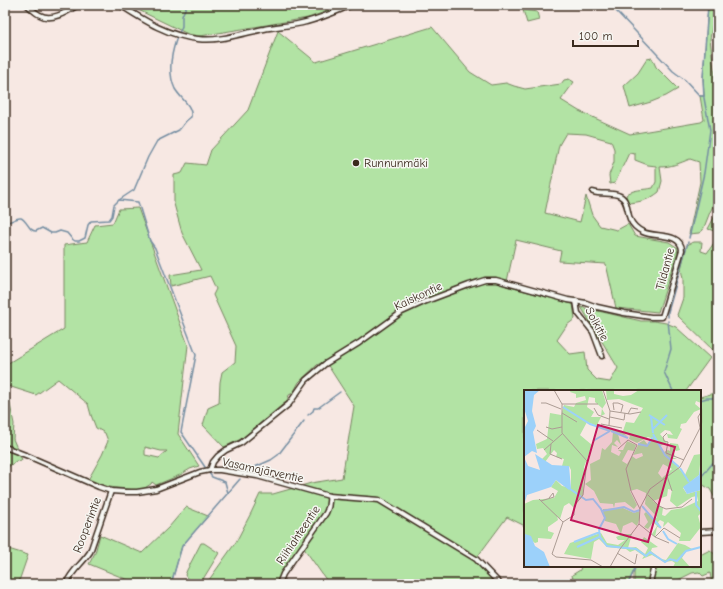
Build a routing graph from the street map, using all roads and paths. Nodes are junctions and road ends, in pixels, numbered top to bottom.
1 (27, 5) edge
2 (78, 5) edge
3 (120, 5) edge
4 (352, 5) edge
5 (593, 192) dead end
6 (576, 301) junction
7 (662, 317) joint
8 (602, 356) dead end
9 (5, 447) edge
10 (210, 470) junction
11 (111, 491) junction
12 (329, 496) junction
13 (701, 532) edge
14 (718, 532) edge
15 (654, 567) edge
16 (66, 584) edge
17 (279, 584) edge
18 (500, 584) edge
19 (651, 584) edge

1 - 2 street
3 - 4 street
5 - 7 street, Tildantie
6 - 7 street, Kaiskontie
6 - 8 street, Solkitie
6 - 10 street, Kaiskontie
9 - 11 street, Vasamajärventie
10 - 11 street, Vasamajärventie
10 - 12 street, Vasamajärventie
11 - 16 street, Rooperintie
12 - 17 street, Riihiahteentie
12 - 18 street, Vasamajärventie
13 - 14 street
15 - 19 street

